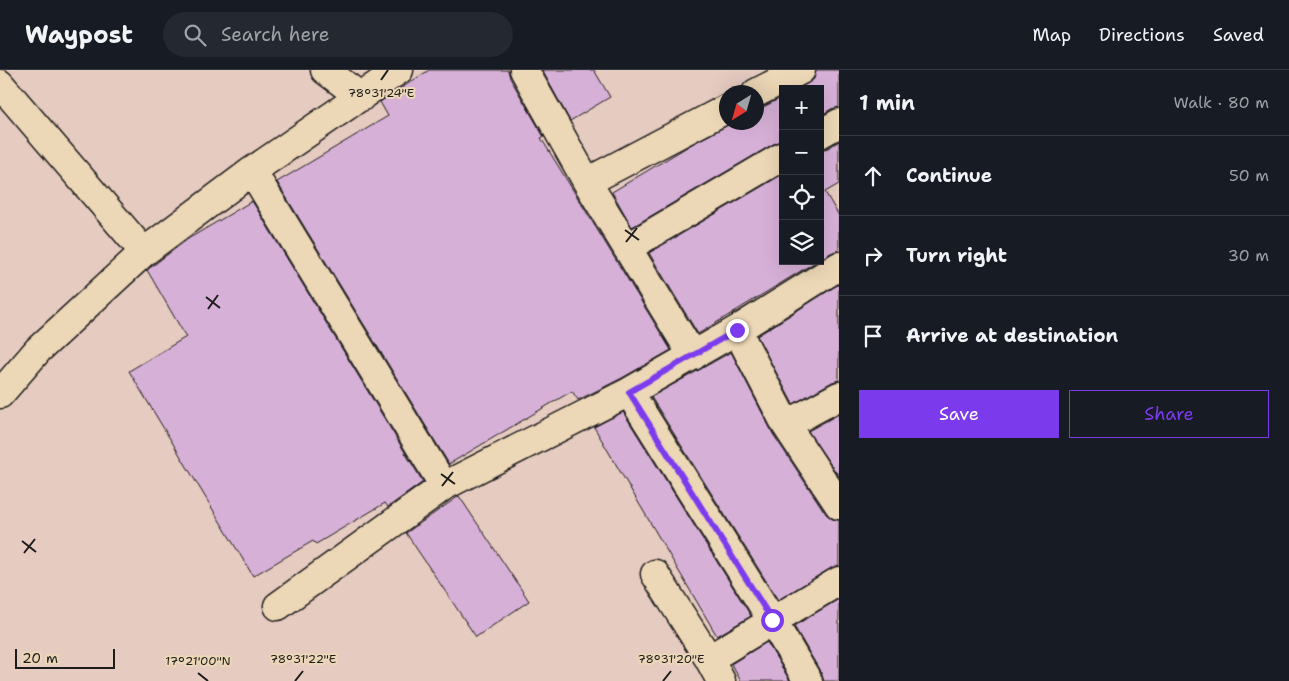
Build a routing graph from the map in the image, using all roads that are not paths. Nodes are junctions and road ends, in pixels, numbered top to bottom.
1 (325, 70) edge
2 (399, 70) edge
3 (524, 70) edge
4 (801, 70) edge
5 (0, 84) edge
6 (764, 89) edge
7 (361, 97) junction
8 (719, 113) edge
9 (839, 123) edge
10 (824, 132) edge
11 (779, 158) edge
12 (252, 171) junction
13 (587, 182) junction
14 (627, 248) junction
15 (144, 252) junction
16 (839, 266) edge
17 (737, 330) junction
18 (692, 356) junction
19 (629, 392) junction
20 (0, 394) edge
21 (839, 396) edge
22 (786, 425) junction
23 (444, 486) junction
24 (839, 505) edge
25 (655, 574) dead end
26 (839, 581) edge
27 (278, 606) dead end
28 (772, 620) junction
29 (715, 670) edge
30 (808, 681) edge

1 - 7 street
2 - 7 street
3 - 13 street
4 - 6 street
5 - 15 street
7 - 12 street
8 - 13 street
9 - 10 street
11 - 14 street
12 - 15 street
12 - 23 street
13 - 14 street
14 - 18 street
15 - 20 street
16 - 17 street
17 - 18 street
17 - 22 street
18 - 19 street
19 - 23 street
19 - 28 street
21 - 22 street
22 - 24 street
23 - 27 street
25 - 29 street
26 - 28 street
28 - 29 street
28 - 30 street

